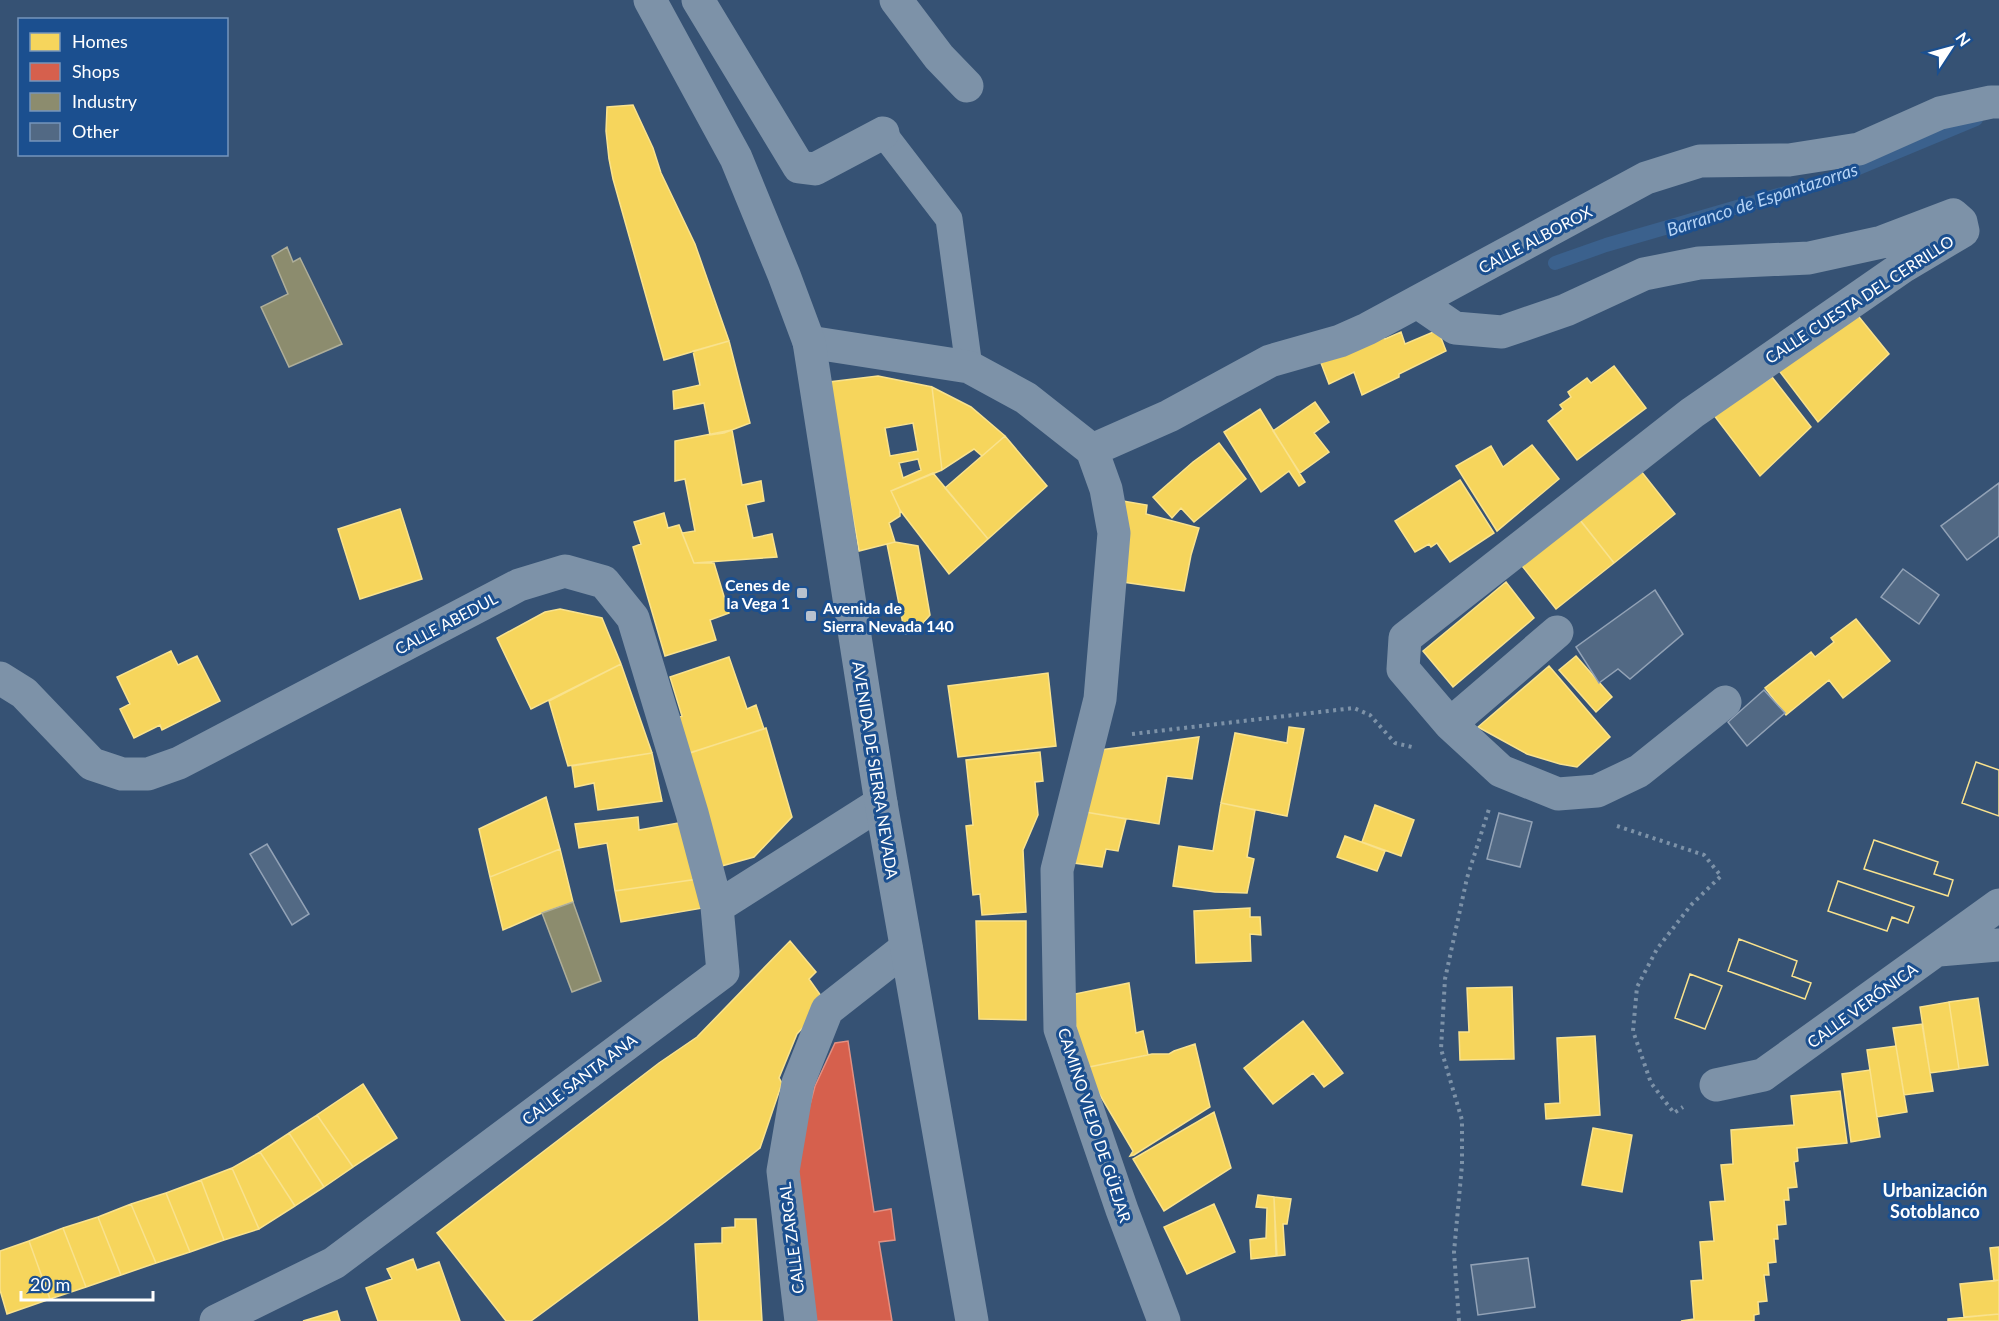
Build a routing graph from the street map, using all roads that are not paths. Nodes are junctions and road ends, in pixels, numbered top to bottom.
1 (650, 0) edge
2 (698, 0) edge
3 (896, 0) edge
4 (967, 86) dead end
5 (1999, 102) edge
6 (883, 133) joint
7 (1417, 302) junction
8 (809, 342) junction
9 (969, 367) junction
10 (1092, 450) junction
11 (1557, 632) dead end
12 (0, 678) edge
13 (1725, 702) dead end
14 (1450, 724) junction
15 (881, 803) junction
16 (1999, 905) edge
17 (717, 907) junction
18 (1999, 945) edge
19 (906, 948) junction
20 (1939, 950) junction
21 (1716, 1085) road end
22 (216, 1321) edge
23 (801, 1321) edge
24 (972, 1321) edge
25 (1164, 1321) edge

1 - 8 street, AVENIDA DE SIERRA NEVADA
2 - 6 street
3 - 4 street
5 - 7 street, CALLE ALBOROX
6 - 9 street
7 - 10 street, CALLE ALBOROX
7 - 14 street, CALLE CUESTA DEL CERRILLO
8 - 9 street
8 - 15 street, AVENIDA DE SIERRA NEVADA
9 - 10 street
10 - 25 street, CAMINO VIEJO DE GÜEJAR
11 - 14 street
12 - 17 street, CALLE ABEDUL
13 - 14 street, CALLE CUESTA DEL CERRILLO
15 - 17 street
15 - 19 street, AVENIDA DE SIERRA NEVADA
16 - 20 street, CALLE VERÓNICA
17 - 22 street, CALLE SANTA ANA
18 - 20 street
19 - 23 street, CALLE ZARGAL
19 - 24 street, AVENIDA DE SIERRA NEVADA
20 - 21 street, CALLE VERÓNICA

